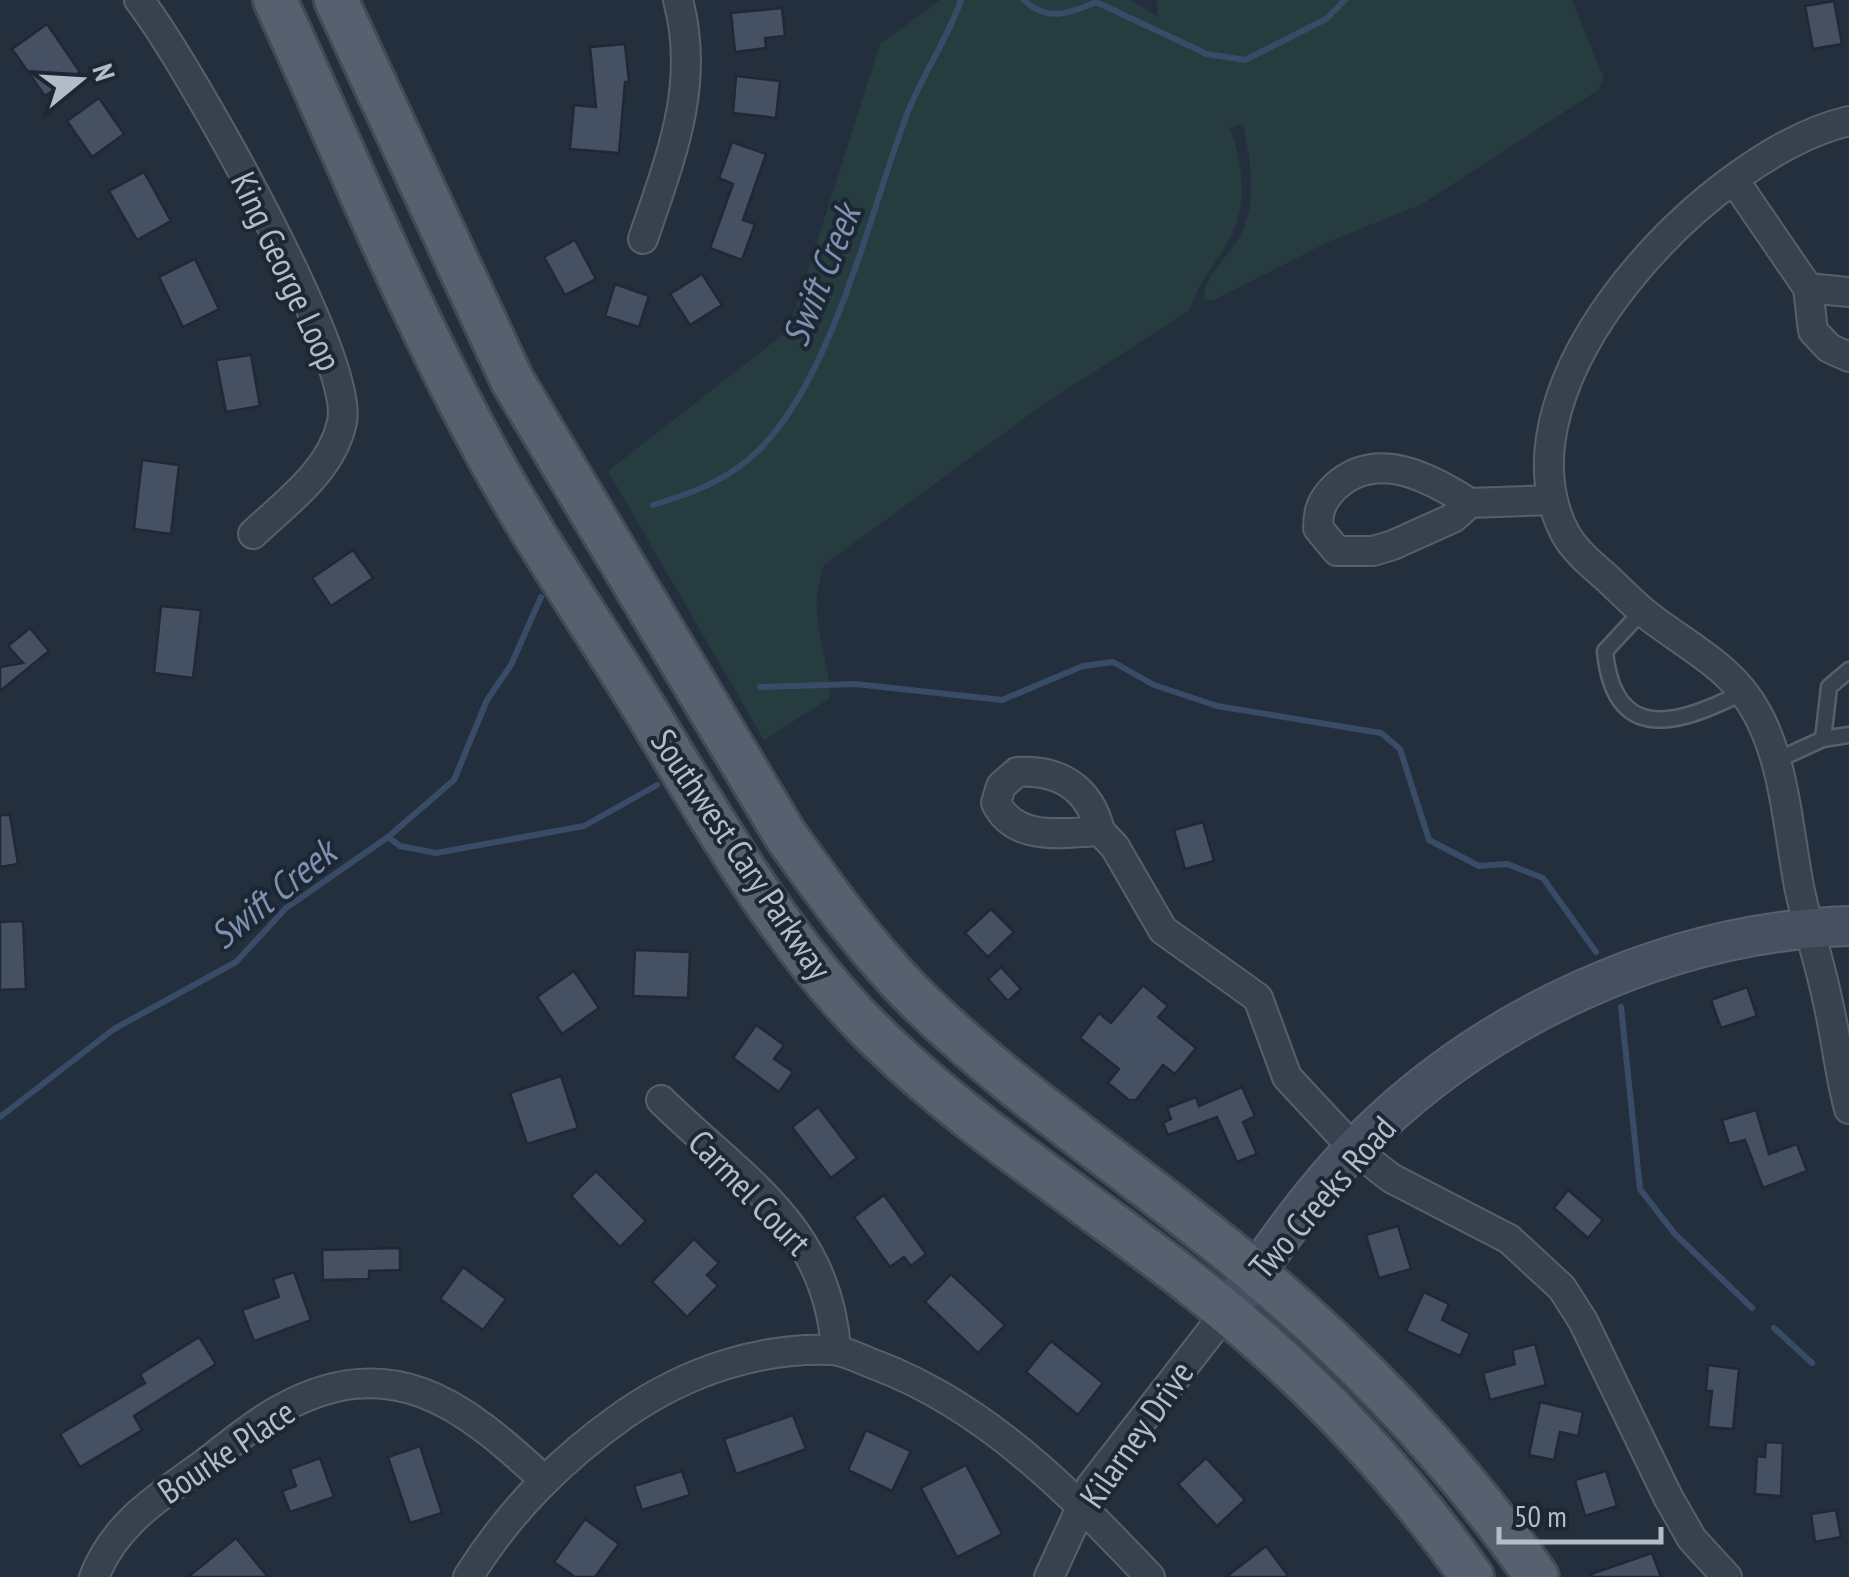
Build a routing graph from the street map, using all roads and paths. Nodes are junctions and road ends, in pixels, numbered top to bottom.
1 (139, 0) edge
2 (275, 0) edge
3 (336, 0) edge
4 (678, 0) edge
5 (1849, 122) edge
6 (1734, 180) junction
7 (643, 239) dead end
8 (1808, 288) junction
9 (1849, 292) edge
10 (1849, 357) edge
11 (1552, 500) junction
12 (1470, 503) junction
13 (253, 534) dead end
14 (1643, 610) junction
15 (1849, 670) edge
16 (1741, 692) junction
17 (1849, 735) edge
18 (1823, 739) junction
19 (1776, 761) junction
20 (1100, 831) dead end
21 (1849, 926) edge
22 (1811, 928) junction
23 (661, 1100) dead end
24 (1849, 1109) edge
25 (1354, 1149) junction
26 (1239, 1295) junction
27 (836, 1350) junction
28 (543, 1480) junction
29 (1082, 1506) junction
30 (94, 1577) edge
31 (468, 1577) edge
32 (1050, 1577) edge
33 (1150, 1577) edge
34 (1472, 1577) edge
35 (1537, 1577) edge
36 (1727, 1577) edge

1 - 13 street, King George Loop
2 - 26 main road, Southwest Cary Parkway
3 - 26 main road, Southwest Cary Parkway
4 - 7 street
5 - 6 street
6 - 8 street
6 - 11 street
8 - 9 street
8 - 10 street
11 - 12 street
11 - 14 street
12 - 12 street
14 - 16 street
14 - 16 lane
15 - 18 lane
16 - 19 street
17 - 18 lane
18 - 19 lane
19 - 22 street
20 - 25 street
21 - 22 street, Two Creeks Road
22 - 24 street
22 - 25 street, Two Creeks Road
23 - 27 street, Carmel Court
25 - 26 street, Two Creeks Road
25 - 36 street
26 - 29 street, Kilarney Drive
26 - 34 main road, Southwest Cary Parkway
26 - 35 main road, Southwest Cary Parkway
27 - 28 street
27 - 29 street
28 - 30 street, Bourke Place
28 - 31 street
29 - 32 street, Kilarney Drive
29 - 33 street

